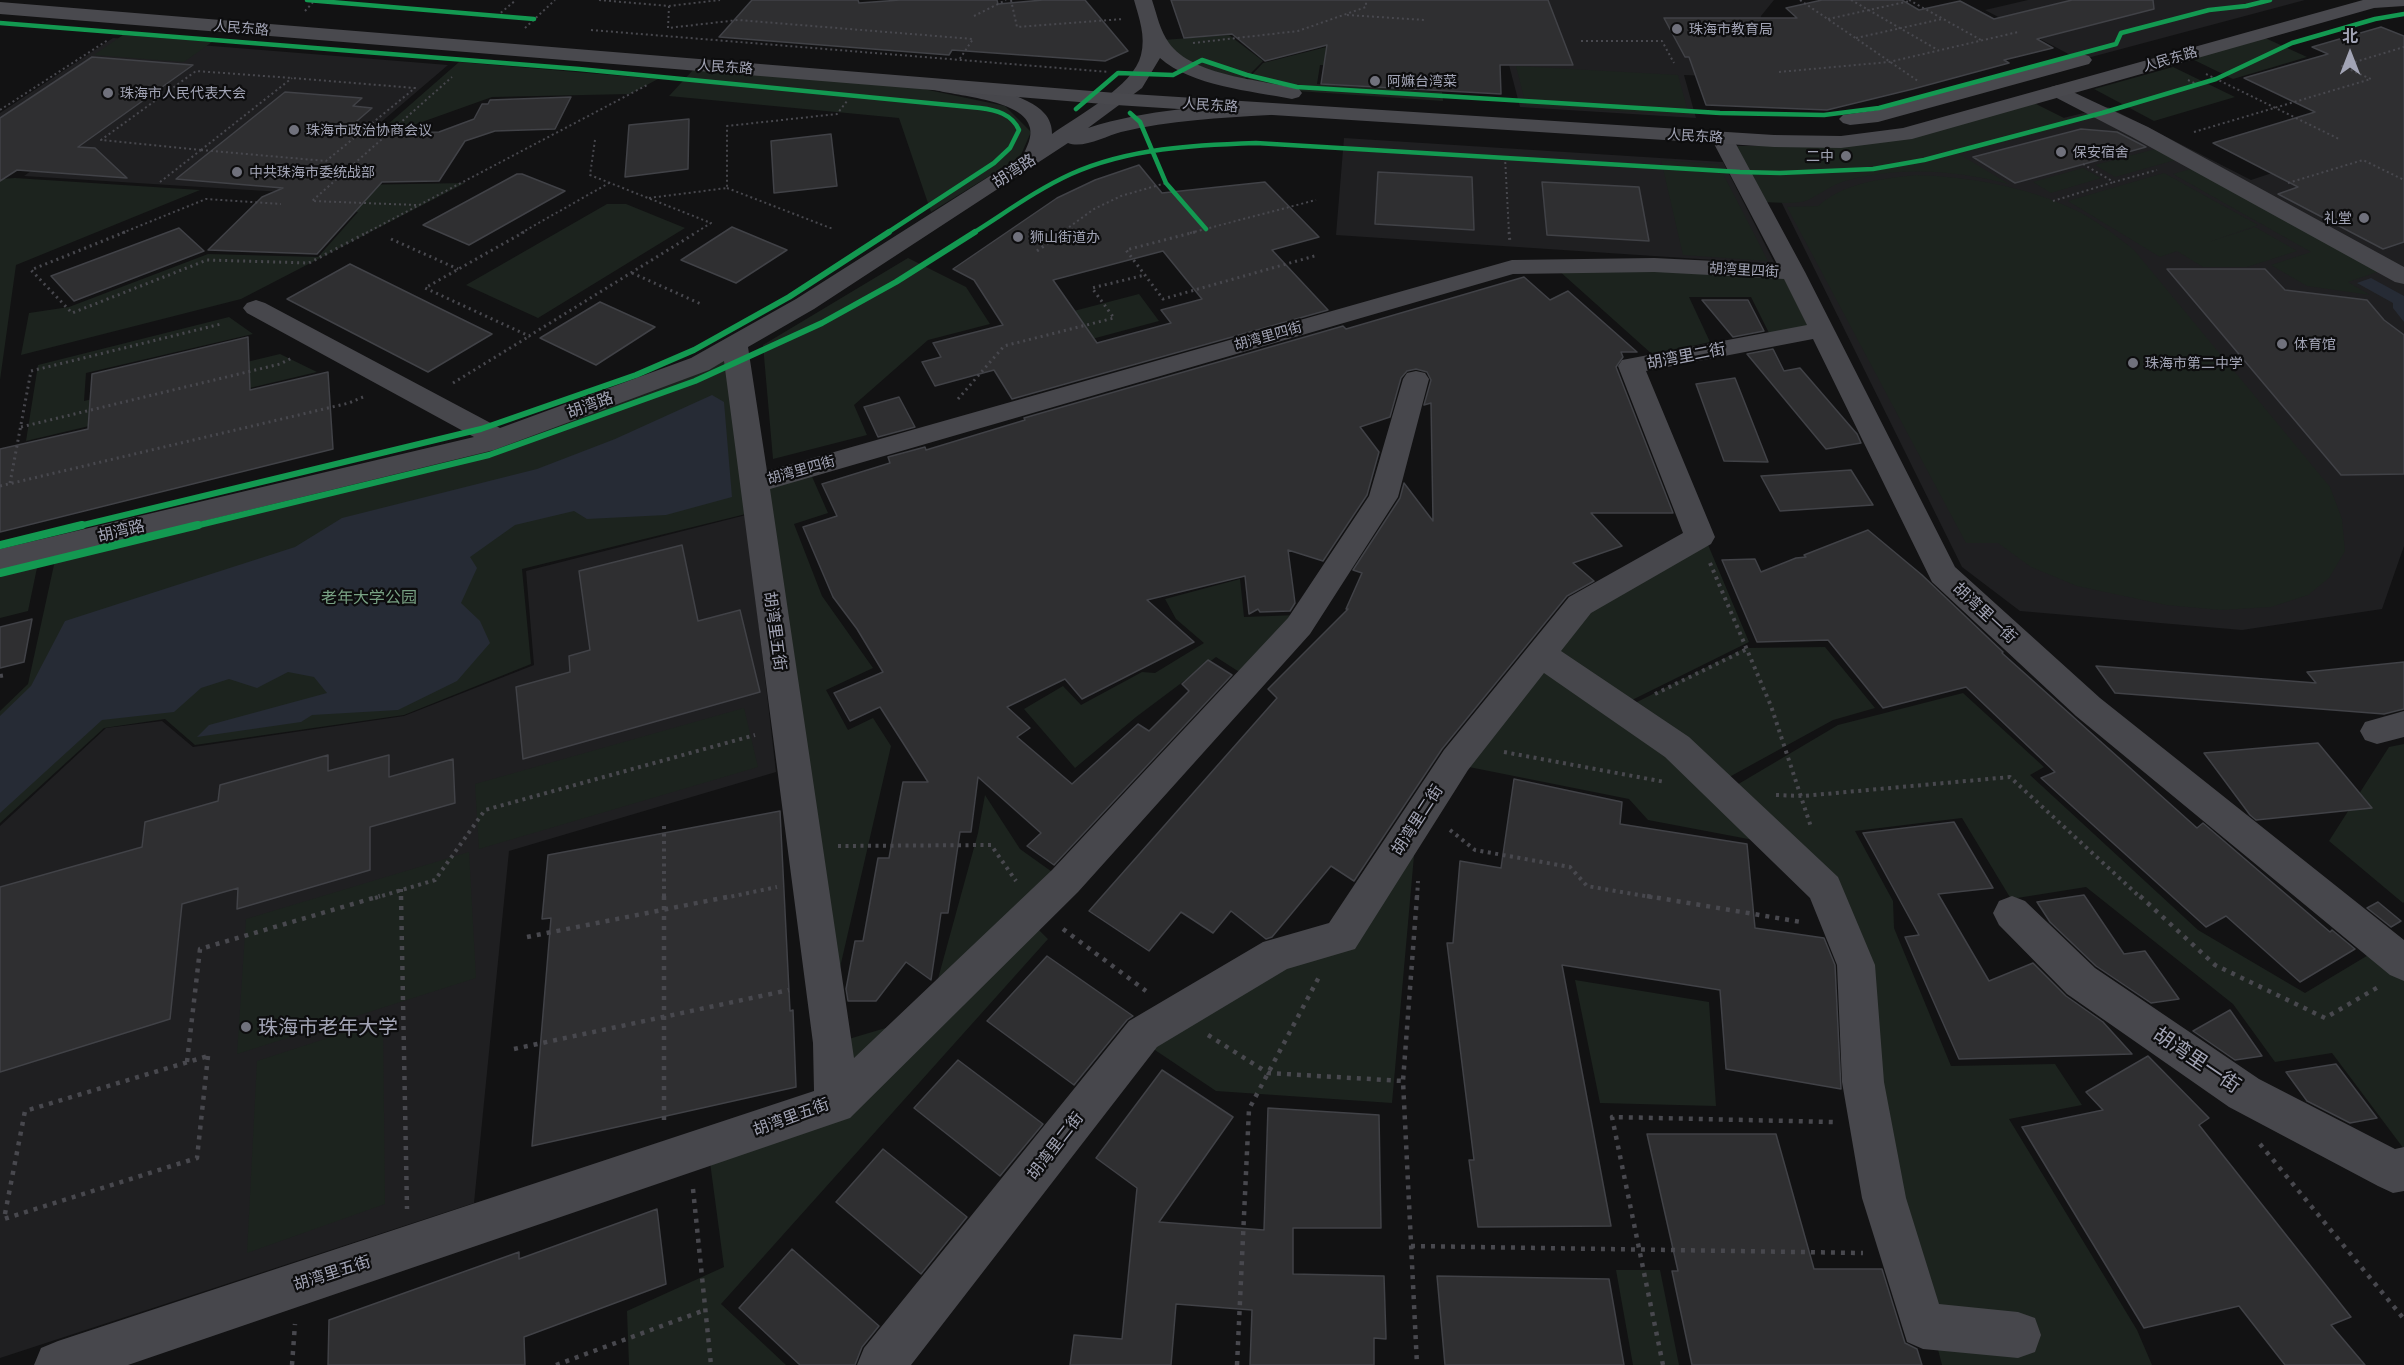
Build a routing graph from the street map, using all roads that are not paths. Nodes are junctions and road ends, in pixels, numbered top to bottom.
1 (102, 0) edge
2 (2402, 0) edge
3 (2280, 2) edge
4 (0, 8) edge
5 (1148, 16) edge
6 (920, 82) junction
7 (1135, 84) junction
8 (2058, 91) junction
9 (1292, 93) junction
10 (1116, 99) junction
11 (1271, 109) junction
12 (1722, 138) junction
13 (1034, 158) junction
14 (1793, 272) junction
15 (2404, 277) edge
16 (256, 308) dead end
17 (1820, 330) junction
18 (735, 344) junction
19 (1416, 379) dead end
20 (498, 439) junction
21 (754, 484) junction
22 (0, 561) edge
23 (1540, 654) junction
24 (2012, 913) dead end
25 (2394, 973) edge
26 (835, 1104) junction
27 (2404, 1169) edge
28 (2018, 1335) dead end
29 (58, 1365) edge
30 (881, 1365) edge

1 - 7 main road, 人民东路
2 - 8 main road, 人民东路
3 - 9 main road, 人民东路
4 - 6 main road, 人民东路
5 - 7 street
5 - 9 street
6 - 10 main road, 人民东路
6 - 13 street
7 - 9 main road, 人民东路
7 - 10 street, 胡湾路
8 - 12 main road, 人民东路
8 - 15 street
10 - 11 main road, 人民东路
10 - 13 street, 胡湾路
11 - 12 main road, 人民东路
11 - 13 street
12 - 14 street, 胡湾里一街
13 - 18 street, 胡湾路
14 - 17 street, 胡湾里一街
14 - 21 street, 胡湾里四街
16 - 20 street
17 - 23 street, 胡湾里二街
17 - 25 street, 胡湾里一街
18 - 20 street, 胡湾路
18 - 21 street, 胡湾里五街
19 - 26 street
20 - 22 street, 胡湾路
21 - 26 street, 胡湾里五街
23 - 28 street
23 - 30 street, 胡湾里二街
24 - 27 street, 胡湾里一街
26 - 29 street, 胡湾里五街

